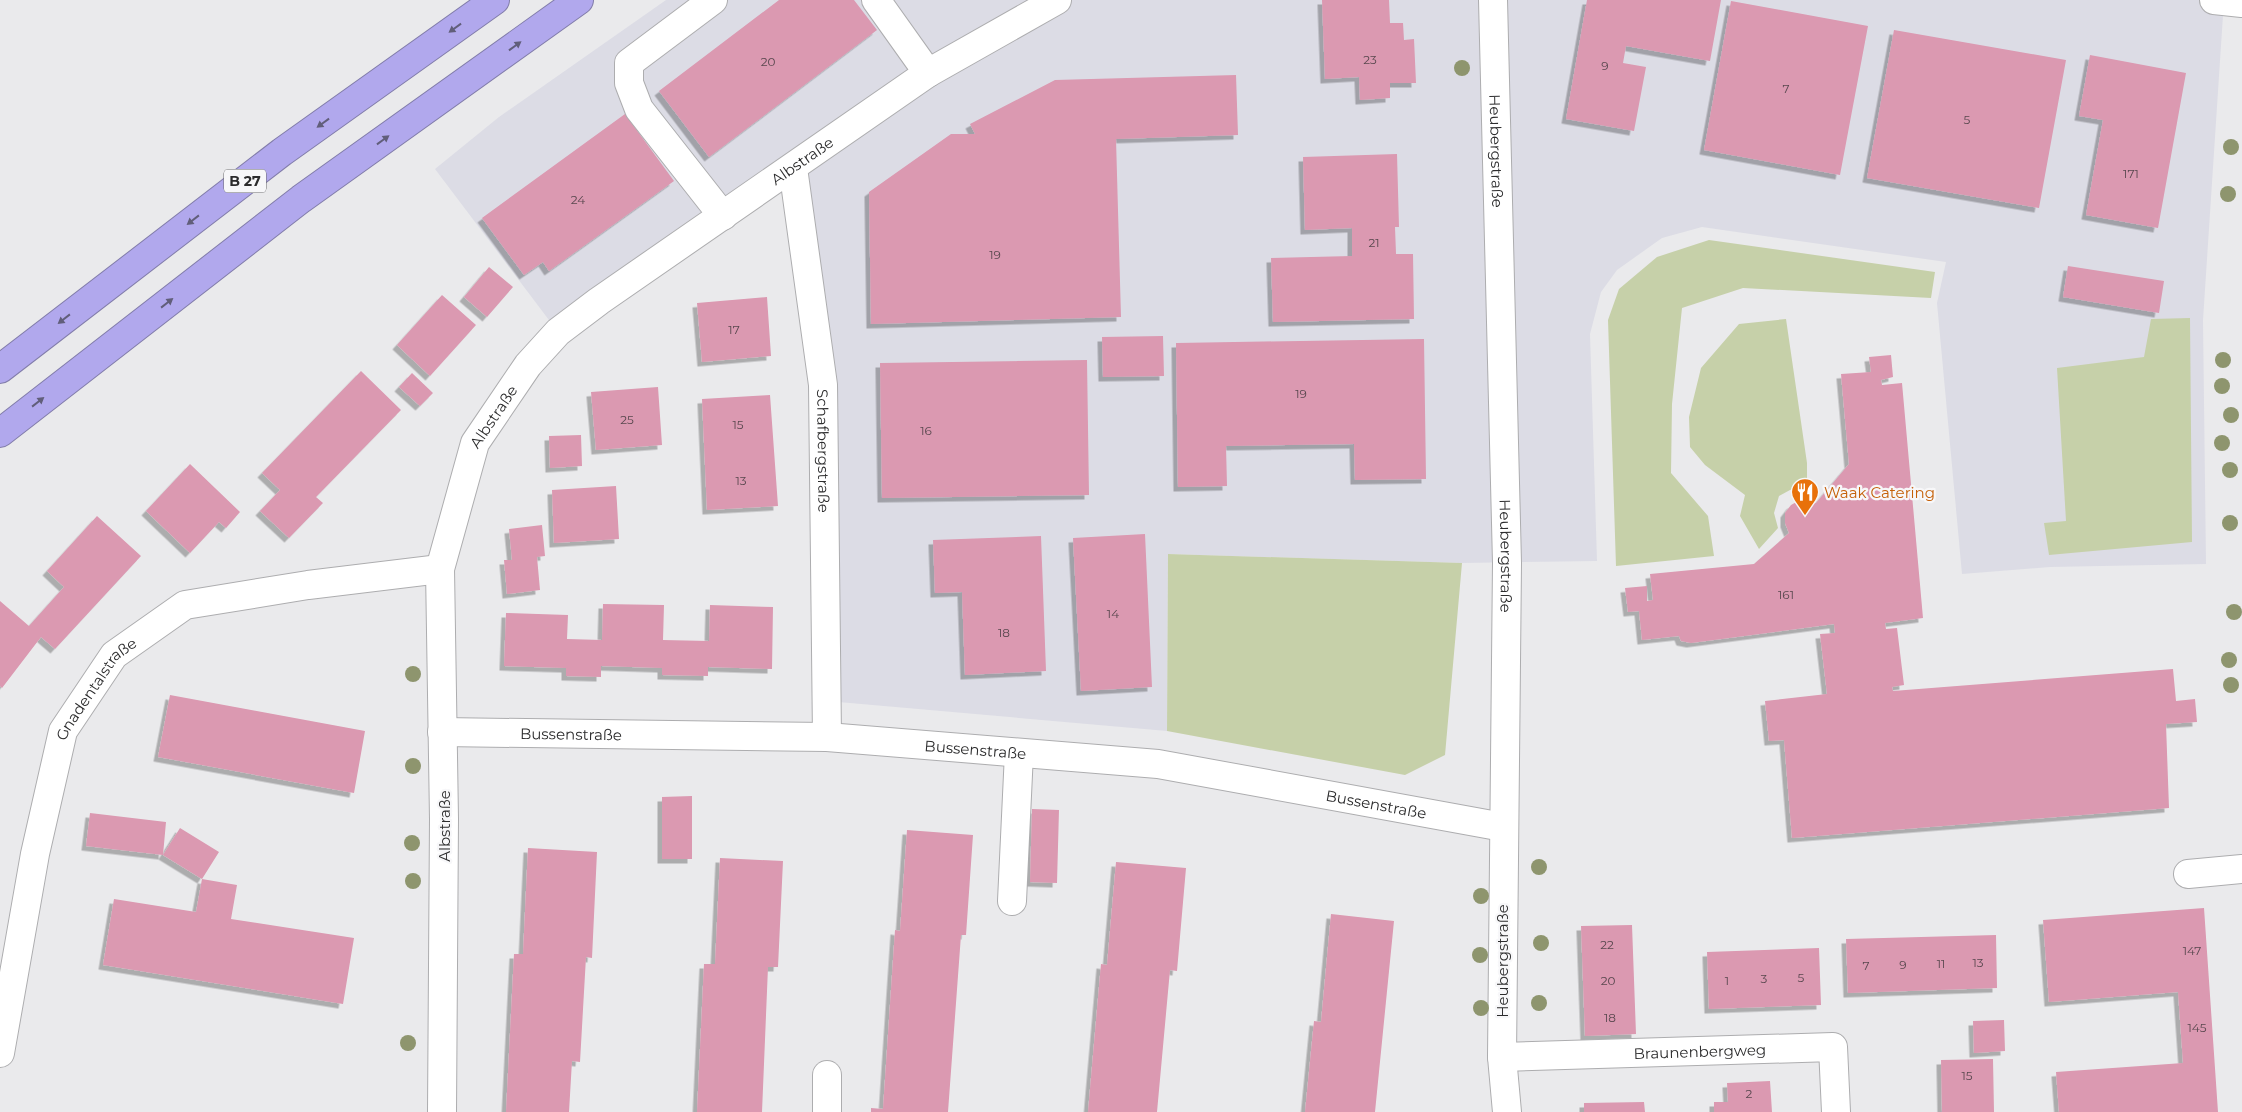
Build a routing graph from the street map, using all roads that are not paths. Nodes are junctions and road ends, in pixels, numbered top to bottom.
1 (495, 0) edge
2 (579, 0) edge
3 (713, 0) edge
4 (876, 0) edge
5 (1057, 0) edge
6 (1493, 0) edge
7 (2214, 0) edge
8 (2242, 3) edge
9 (928, 73) junction
10 (793, 168) junction
11 (723, 216) junction
12 (0, 369) edge
13 (0, 433) edge
14 (440, 569) junction
15 (442, 732) junction
16 (827, 737) junction
17 (1019, 753) junction
18 (1503, 827) junction
19 (2242, 868) edge
20 (2188, 874) dead end
21 (1012, 902) dead end
22 (1, 1038) edge
23 (1502, 1057) junction
24 (827, 1074) dead end
25 (442, 1112) edge
26 (827, 1112) edge
27 (1507, 1112) edge
28 (1836, 1112) edge

1 -> 12 highway, B 27
13 -> 2 highway
3 - 11 street
4 - 9 street
5 - 9 street, Albstraße
6 - 18 street, Heubergstraße
7 - 8 street
9 - 10 street, Albstraße
10 - 11 street, Albstraße
10 - 16 street, Schafbergstraße
11 - 14 street, Albstraße
14 - 15 street, Albstraße
14 - 22 street, Gnadentalstraße
15 - 16 street, Bussenstraße
15 - 25 street, Albstraße
16 - 17 street, Bussenstraße
17 - 18 street, Bussenstraße
17 - 21 street
18 - 23 street, Heubergstraße
19 - 20 street
23 - 27 street, Heubergstraße
23 - 28 street, Braunenbergweg
24 - 26 street

